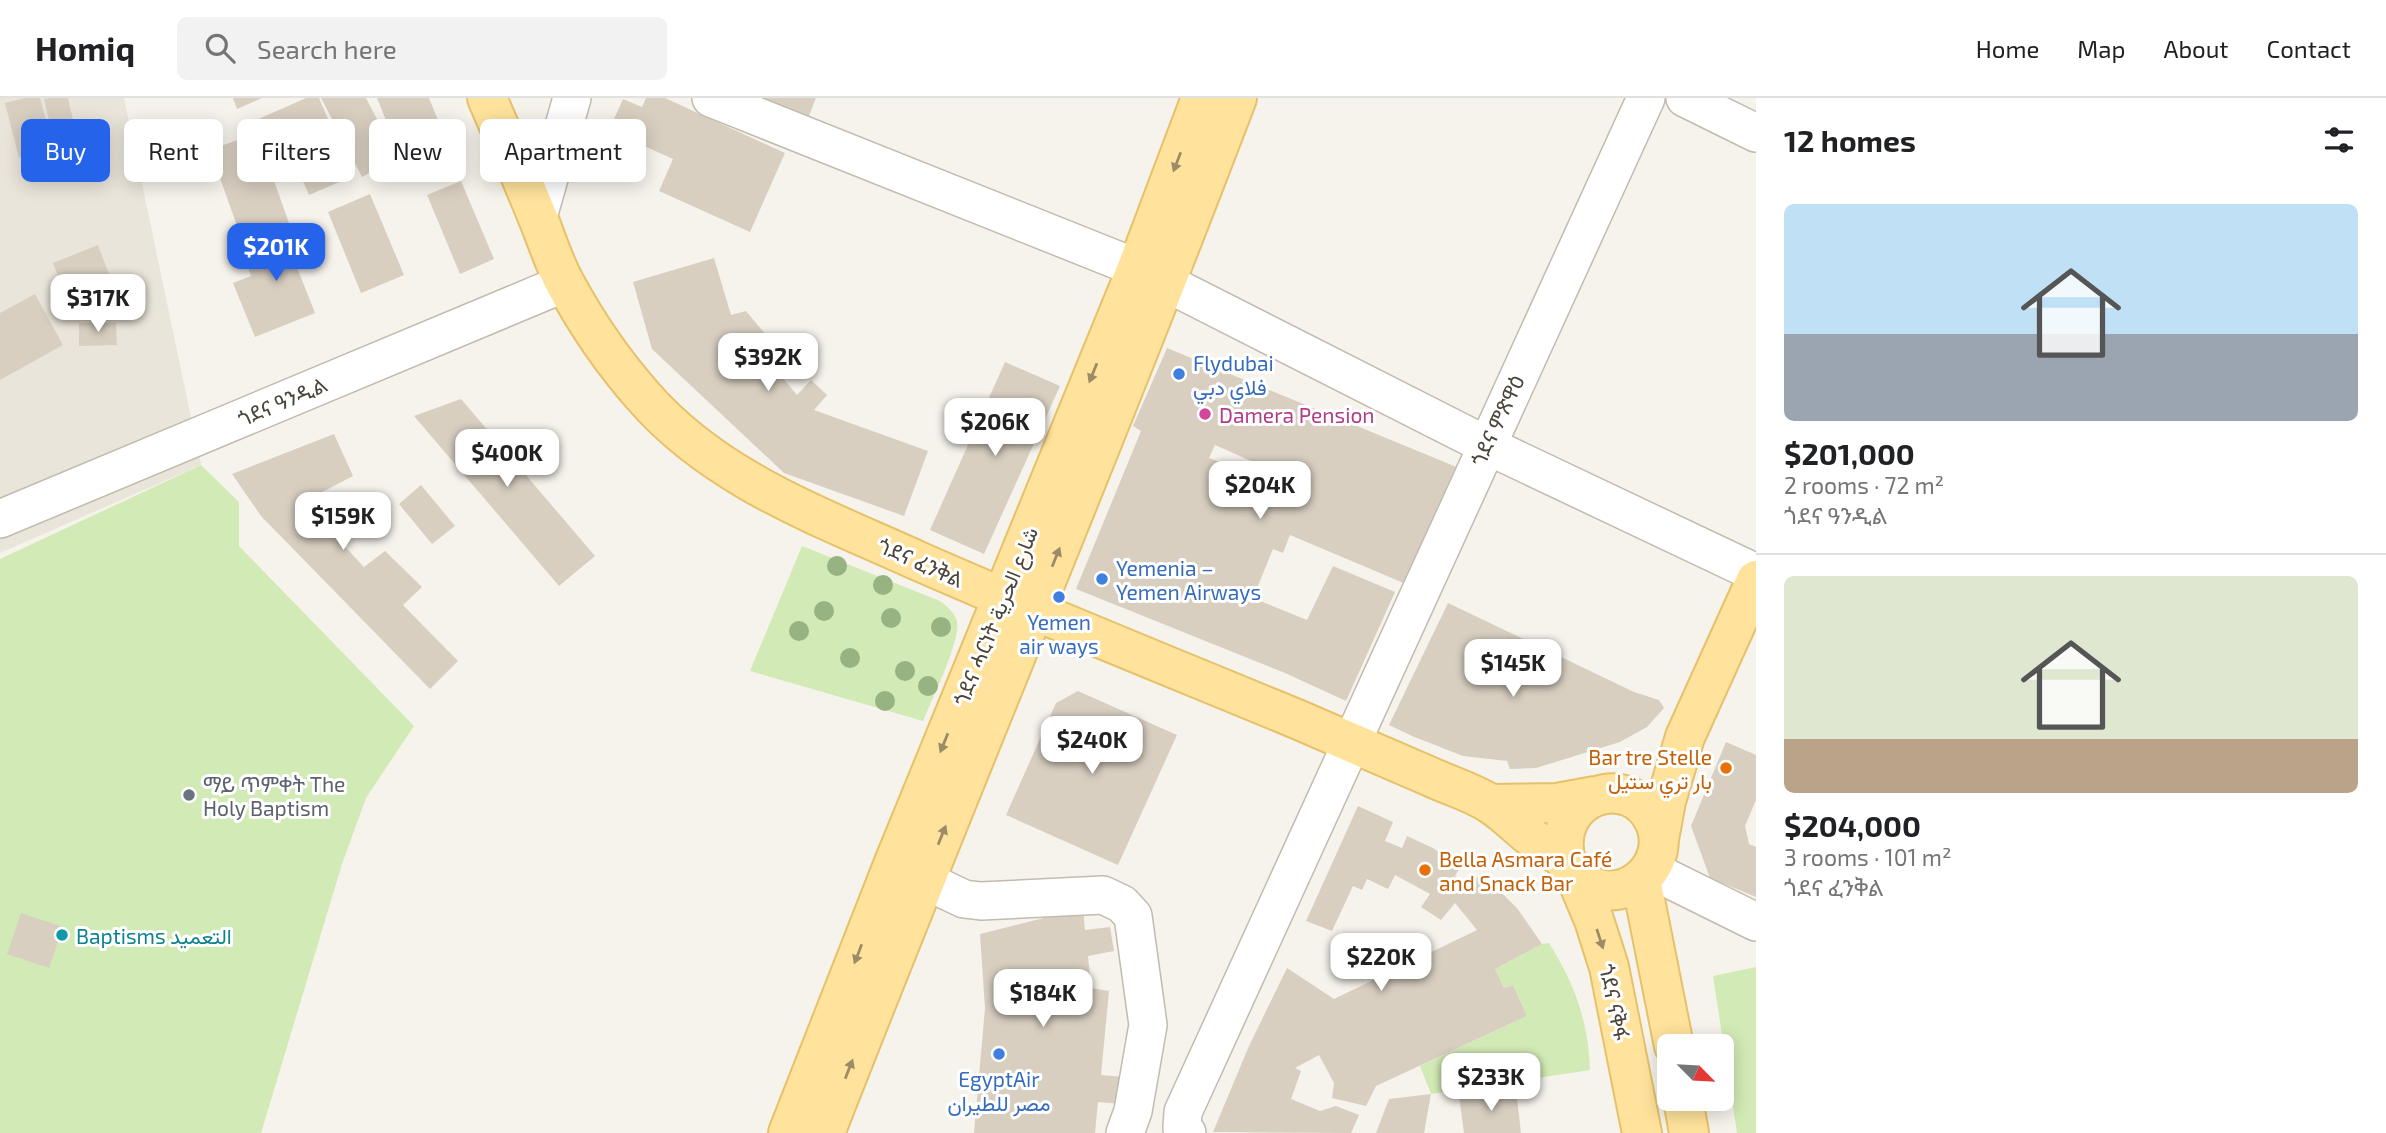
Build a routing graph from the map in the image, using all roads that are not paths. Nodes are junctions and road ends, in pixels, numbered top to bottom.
1 (487, 98) edge
2 (572, 98) edge
3 (711, 98) edge
4 (1201, 98) edge
5 (1237, 98) edge
6 (1646, 98) edge
7 (1685, 98) edge
8 (1756, 133) edge
9 (538, 217) junction
10 (1152, 276) junction
11 (565, 283) junction
12 (1486, 445) junction
13 (0, 519) edge
14 (1756, 573) edge
15 (1756, 580) edge
16 (1018, 604) junction
17 (1685, 737) junction
18 (1353, 743) junction
19 (1603, 795) junction
20 (1491, 804) junction
21 (1650, 863) junction
22 (1571, 868) junction
23 (908, 872) junction
24 (1756, 922) edge
25 (1672, 1034) edge
26 (1685, 1111) edge
27 (788, 1133) edge
28 (825, 1133) edge
29 (1125, 1133) edge
30 (1186, 1133) edge
31 (1642, 1133) edge
32 (1689, 1133) edge

1 - 9 main road, ጎደና ፈንቅል
2 - 9 street
3 - 10 street
4 -> 10 main road, ጎደና ሓርነት شارع الحرية
5 - 10 main road, ጎደና ሓርነት شارع الحرية
6 - 12 street, ጎደና ምጽዋዕ
7 - 8 street
9 - 11 main road, ጎደና ፈንቅል
10 - 12 street
10 - 16 main road, ጎደና ሓርነት شارع الحرية
11 - 13 street, ጎደና ዓንዲል
11 - 16 main road, ጎደና ፈንቅል
12 - 14 street
12 - 18 street, ጎደና ምጽዋዕ
15 - 17 main road
16 - 18 main road, ጎደና ፈንቅል
16 - 23 main road, ጎደና ሓርነት شارع الحرية
17 - 19 main road
17 - 21 main road
18 - 20 main road, ጎደና ፈንቅል
18 - 30 street, ጎደና ምጽዋዕ
19 - 20 main road, ጎደና ፈንቅል
19 - 21 main road
19 - 22 main road
20 - 22 main road, ጎደና ፈንቅል
21 - 22 main road
21 - 24 street
21 - 25 main road
22 -> 31 main road, ጎደና ናቅፋ
23 -> 27 main road, ጎደና ሓርነት شارع الحرية
28 -> 23 main road, ጎደና ሓርነት شارع الحرية
23 - 29 street
26 - 32 main road

